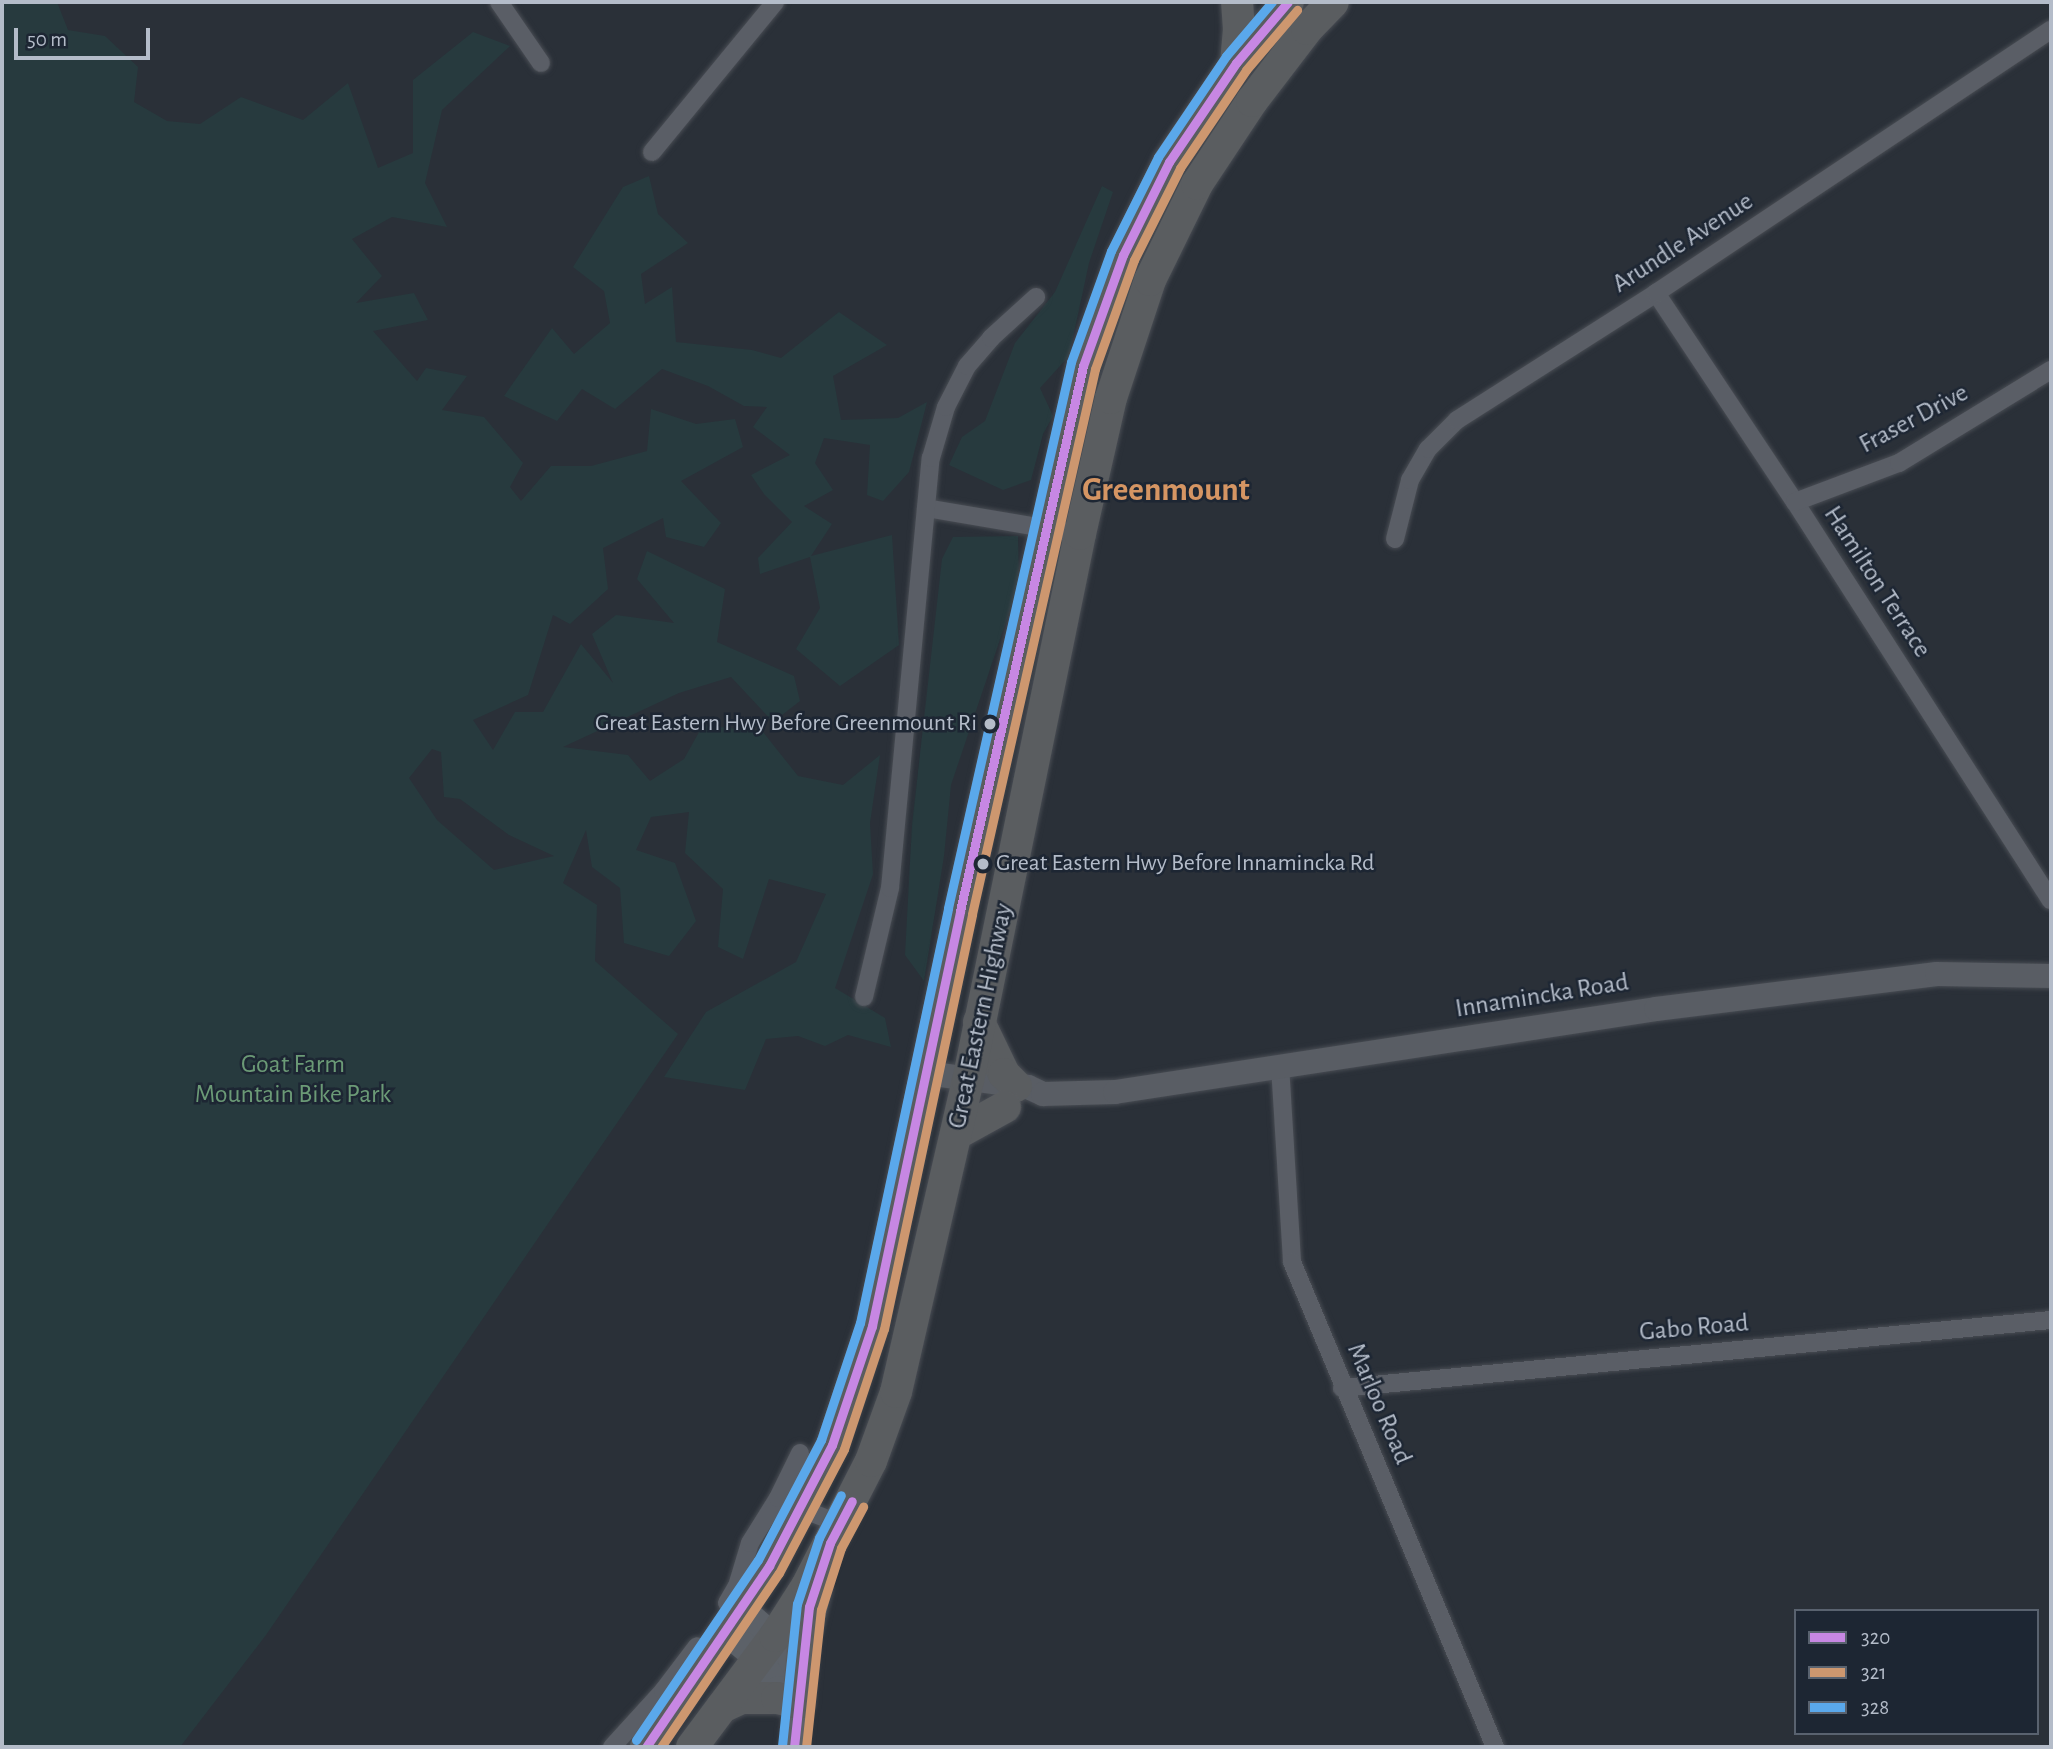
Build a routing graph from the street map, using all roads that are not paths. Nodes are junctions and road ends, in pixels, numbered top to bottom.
1 (499, 2) edge
2 (775, 2) edge
3 (1237, 2) edge
4 (1281, 4) edge
5 (1320, 11) edge
6 (2051, 30) edge
7 (541, 63) dead end
8 (1236, 64) junction
9 (652, 152) dead end
10 (1656, 293) junction
11 (1036, 297) dead end
12 (2051, 370) edge
13 (1795, 502) junction
14 (926, 508) junction
15 (1046, 528) junction
16 (1080, 534) junction
17 (1395, 539) dead end
18 (2051, 900) edge
19 (2051, 976) edge
20 (864, 997) dead end
21 (979, 1022) junction
22 (1280, 1065) junction
23 (924, 1082) junction
24 (966, 1089) junction
25 (1021, 1095) junction
26 (956, 1135) junction
27 (2051, 1320) edge
28 (1342, 1388) junction
29 (800, 1453) dead end
30 (789, 1503) junction
31 (835, 1534) junction
32 (734, 1621) junction
33 (766, 1648) junction
34 (798, 1703) junction
35 (722, 1707) junction
36 (612, 1747) edge
37 (646, 1747) edge
38 (692, 1747) edge
39 (794, 1747) edge
40 (1495, 1747) edge

1 - 7 street
2 - 9 street
3 - 8 highway
4 - 5 main road
4 - 8 highway, Great Eastern Highway
5 - 16 highway, Great Eastern Highway
6 - 10 street, Arundle Avenue
8 - 15 highway, Great Eastern Highway
10 - 13 street, Hamilton Terrace
10 - 17 street, Arundle Avenue
11 - 14 street
12 - 13 street, Fraser Drive
13 - 18 street, Hamilton Terrace
14 - 15 street
14 - 20 street
15 - 16 street
15 - 23 highway, Great Eastern Highway
16 - 21 highway, Great Eastern Highway
19 - 22 main road, Innamincka Road
21 - 24 highway, Great Eastern Highway
21 - 25 highway
22 - 25 main road, Innamincka Road
22 - 28 street, Marloo Road
23 - 24 main road, Innamincka Road
23 - 30 highway, Great Eastern Highway
24 - 25 main road, Innamincka Road
24 - 26 highway, Great Eastern Highway
25 - 26 highway
26 - 31 highway, Great Eastern Highway
27 - 28 street, Gabo Road
28 - 40 street, Marloo Road
29 - 30 street
30 - 31 street
30 - 32 highway, Great Eastern Highway
30 - 36 street
31 - 33 highway, Great Eastern Highway
31 - 34 highway
32 - 33 main road
32 - 37 highway, Great Eastern Highway
33 - 34 main road
33 - 35 highway, Great Eastern Highway
34 - 35 highway
34 - 39 main road
35 - 38 highway, Great Eastern Highway

